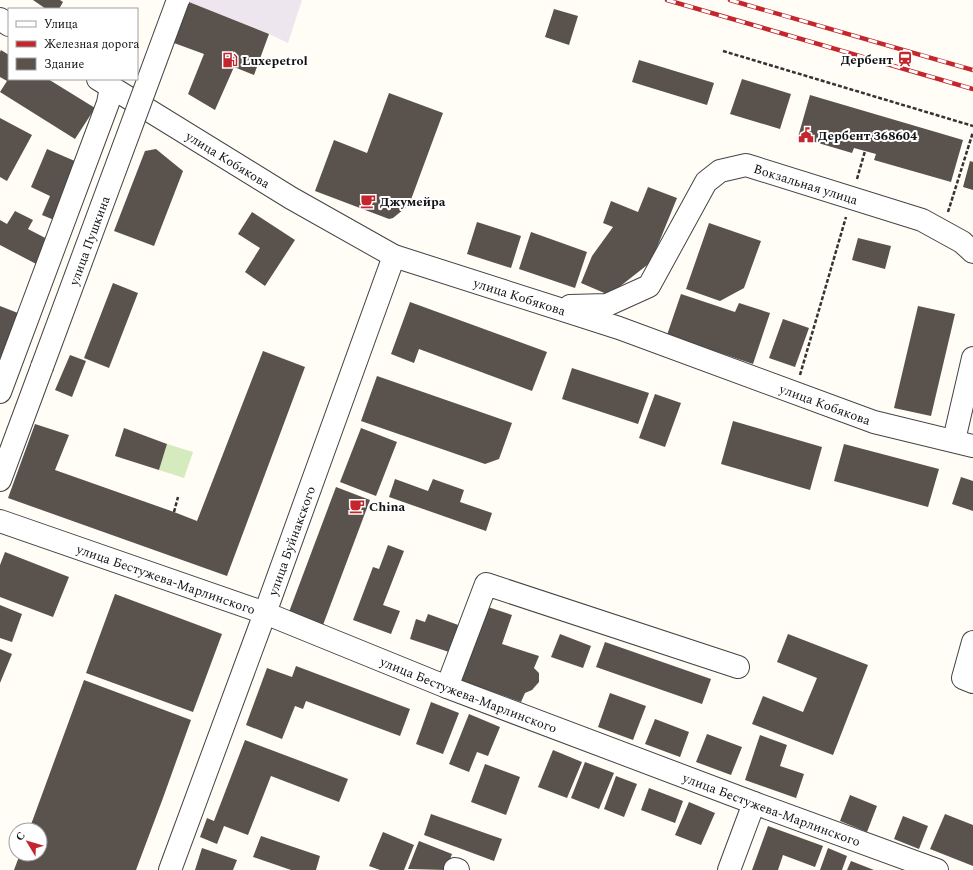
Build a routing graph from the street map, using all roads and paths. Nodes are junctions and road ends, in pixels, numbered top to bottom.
1 (178, 0) edge
2 (723, 52) dead end
3 (104, 83) edge
4 (973, 126) edge
5 (973, 132) edge
6 (865, 151) dead end
7 (852, 198) junction
8 (942, 230) junction
9 (973, 252) edge
10 (394, 256) junction
11 (553, 307) junction
12 (973, 358) edge
13 (0, 392) edge
14 (794, 392) junction
15 (963, 443) edge
16 (0, 480) edge
17 (178, 497) dead end
18 (174, 512) dead end
19 (0, 521) edge
20 (265, 613) junction
21 (973, 642) edge
22 (738, 667) dead end
23 (973, 682) edge
24 (447, 687) junction
25 (754, 804) junction
26 (170, 870) edge
27 (729, 870) edge
28 (937, 870) edge

1 - 16 street, улица Пушкина, bridge
2 - 4 path
3 - 10 street, улица Кобякова
3 - 13 street
5 - 8 path
6 - 7 path
7 - 8 street, Вокзальная улица
7 - 11 street, Вокзальная улица
7 - 14 path
8 - 9 street, Вокзальная улица
10 - 11 street, улица Кобякова
10 - 20 street, улица Буйнакского
11 - 14 street, улица Кобякова
12 - 15 street
14 - 15 street, улица Кобякова
17 - 18 path
19 - 20 street, улица Бестужева-Марлинского
20 - 24 street, улица Бестужева-Марлинского
20 - 26 street, улица Буйнакского
21 - 23 street
22 - 24 street
24 - 25 street, улица Бестужева-Марлинского
25 - 27 street
25 - 28 street, улица Бестужева-Марлинского

